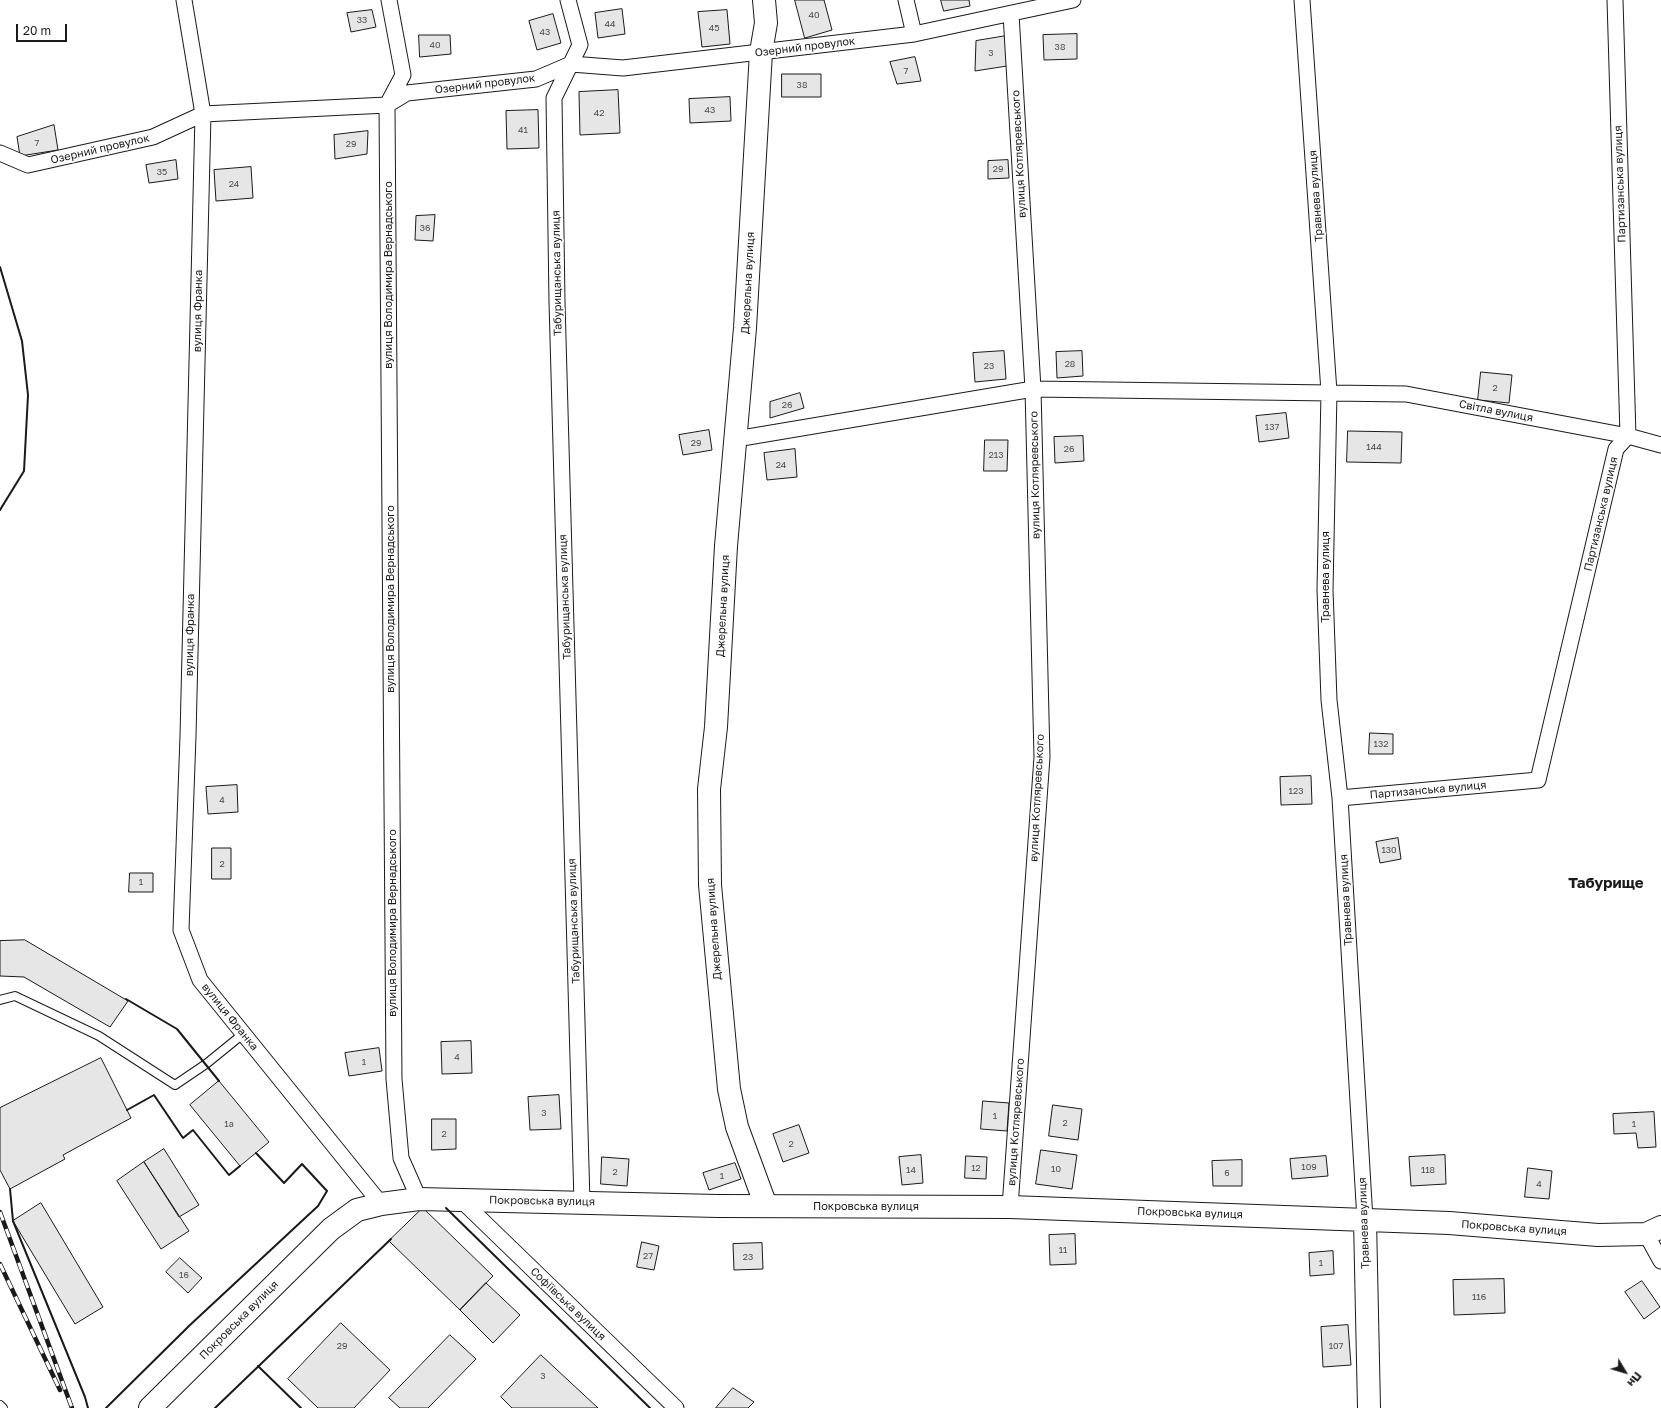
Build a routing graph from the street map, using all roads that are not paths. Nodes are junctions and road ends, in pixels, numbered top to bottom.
1 (184, 0) edge
2 (389, 0) edge
3 (568, 0) edge
4 (764, 0) edge
5 (906, 0) edge
6 (1072, 0) edge
7 (1302, 0) edge
8 (1615, 0) edge
9 (1011, 14) junction
10 (914, 34) junction
11 (761, 52) junction
12 (571, 64) junction
13 (388, 105) junction
14 (203, 114) junction
15 (0, 153) edge
16 (1033, 389) junction
17 (1329, 392) junction
18 (1628, 436) junction
19 (736, 439) junction
20 (1661, 445) edge
21 (1340, 798) junction
22 (0, 1000) edge
23 (243, 1034) junction
24 (419, 1199) junction
25 (460, 1200) junction
26 (582, 1202) junction
27 (381, 1204) junction
28 (766, 1206) junction
29 (1010, 1207) junction
30 (1365, 1220) junction
31 (1653, 1230) edge
32 (1661, 1261) edge
33 (0, 1405) edge
34 (3, 1408) edge
35 (150, 1408) edge
36 (676, 1408) edge
37 (1368, 1408) edge

1 - 14 street, вулиця Франка
2 - 13 street, вулиця Володимира Вернадського
3 - 12 street, Табурищанська вулиця
4 - 11 main road, Джерельна вулиця
5 - 10 street
6 - 9 street, Озерний провулок
7 - 17 street, Травнева вулиця
8 - 18 street, Партизанська вулиця
9 - 10 street, Озерний провулок
9 - 16 street, вулиця Котляревського
10 - 11 street, Озерний провулок
11 - 12 street, Озерний провулок
11 - 19 main road, Джерельна вулиця
12 - 13 street, Озерний провулок
12 - 26 street, Табурищанська вулиця
13 - 14 street, Озерний провулок
13 - 24 street, вулиця Володимира Вернадського
14 - 15 street, Озерний провулок
14 - 23 street, вулиця Франка
16 - 17 street
16 - 19 street
16 - 29 street, вулиця Котляревського
17 - 18 street, Світла вулиця
17 - 21 street, Травнева вулиця
18 - 20 street, Світла вулиця
18 - 21 street, Партизанська вулиця
19 - 28 main road, Джерельна вулиця
21 - 30 street, Травнева вулиця
22 - 23 lane
23 - 27 street, вулиця Франка
24 - 25 main road, Покровська вулиця
24 - 27 main road, Покровська вулиця
25 - 26 main road, Покровська вулиця
25 - 36 street, Софіївська вулиця
26 - 28 main road, Покровська вулиця
27 - 35 main road, Покровська вулиця
28 - 29 main road, Покровська вулиця
29 - 30 main road, Покровська вулиця
30 - 31 main road, Покровська вулиця
30 - 37 main road, Травнева вулиця
31 - 32 street
33 - 34 lane

